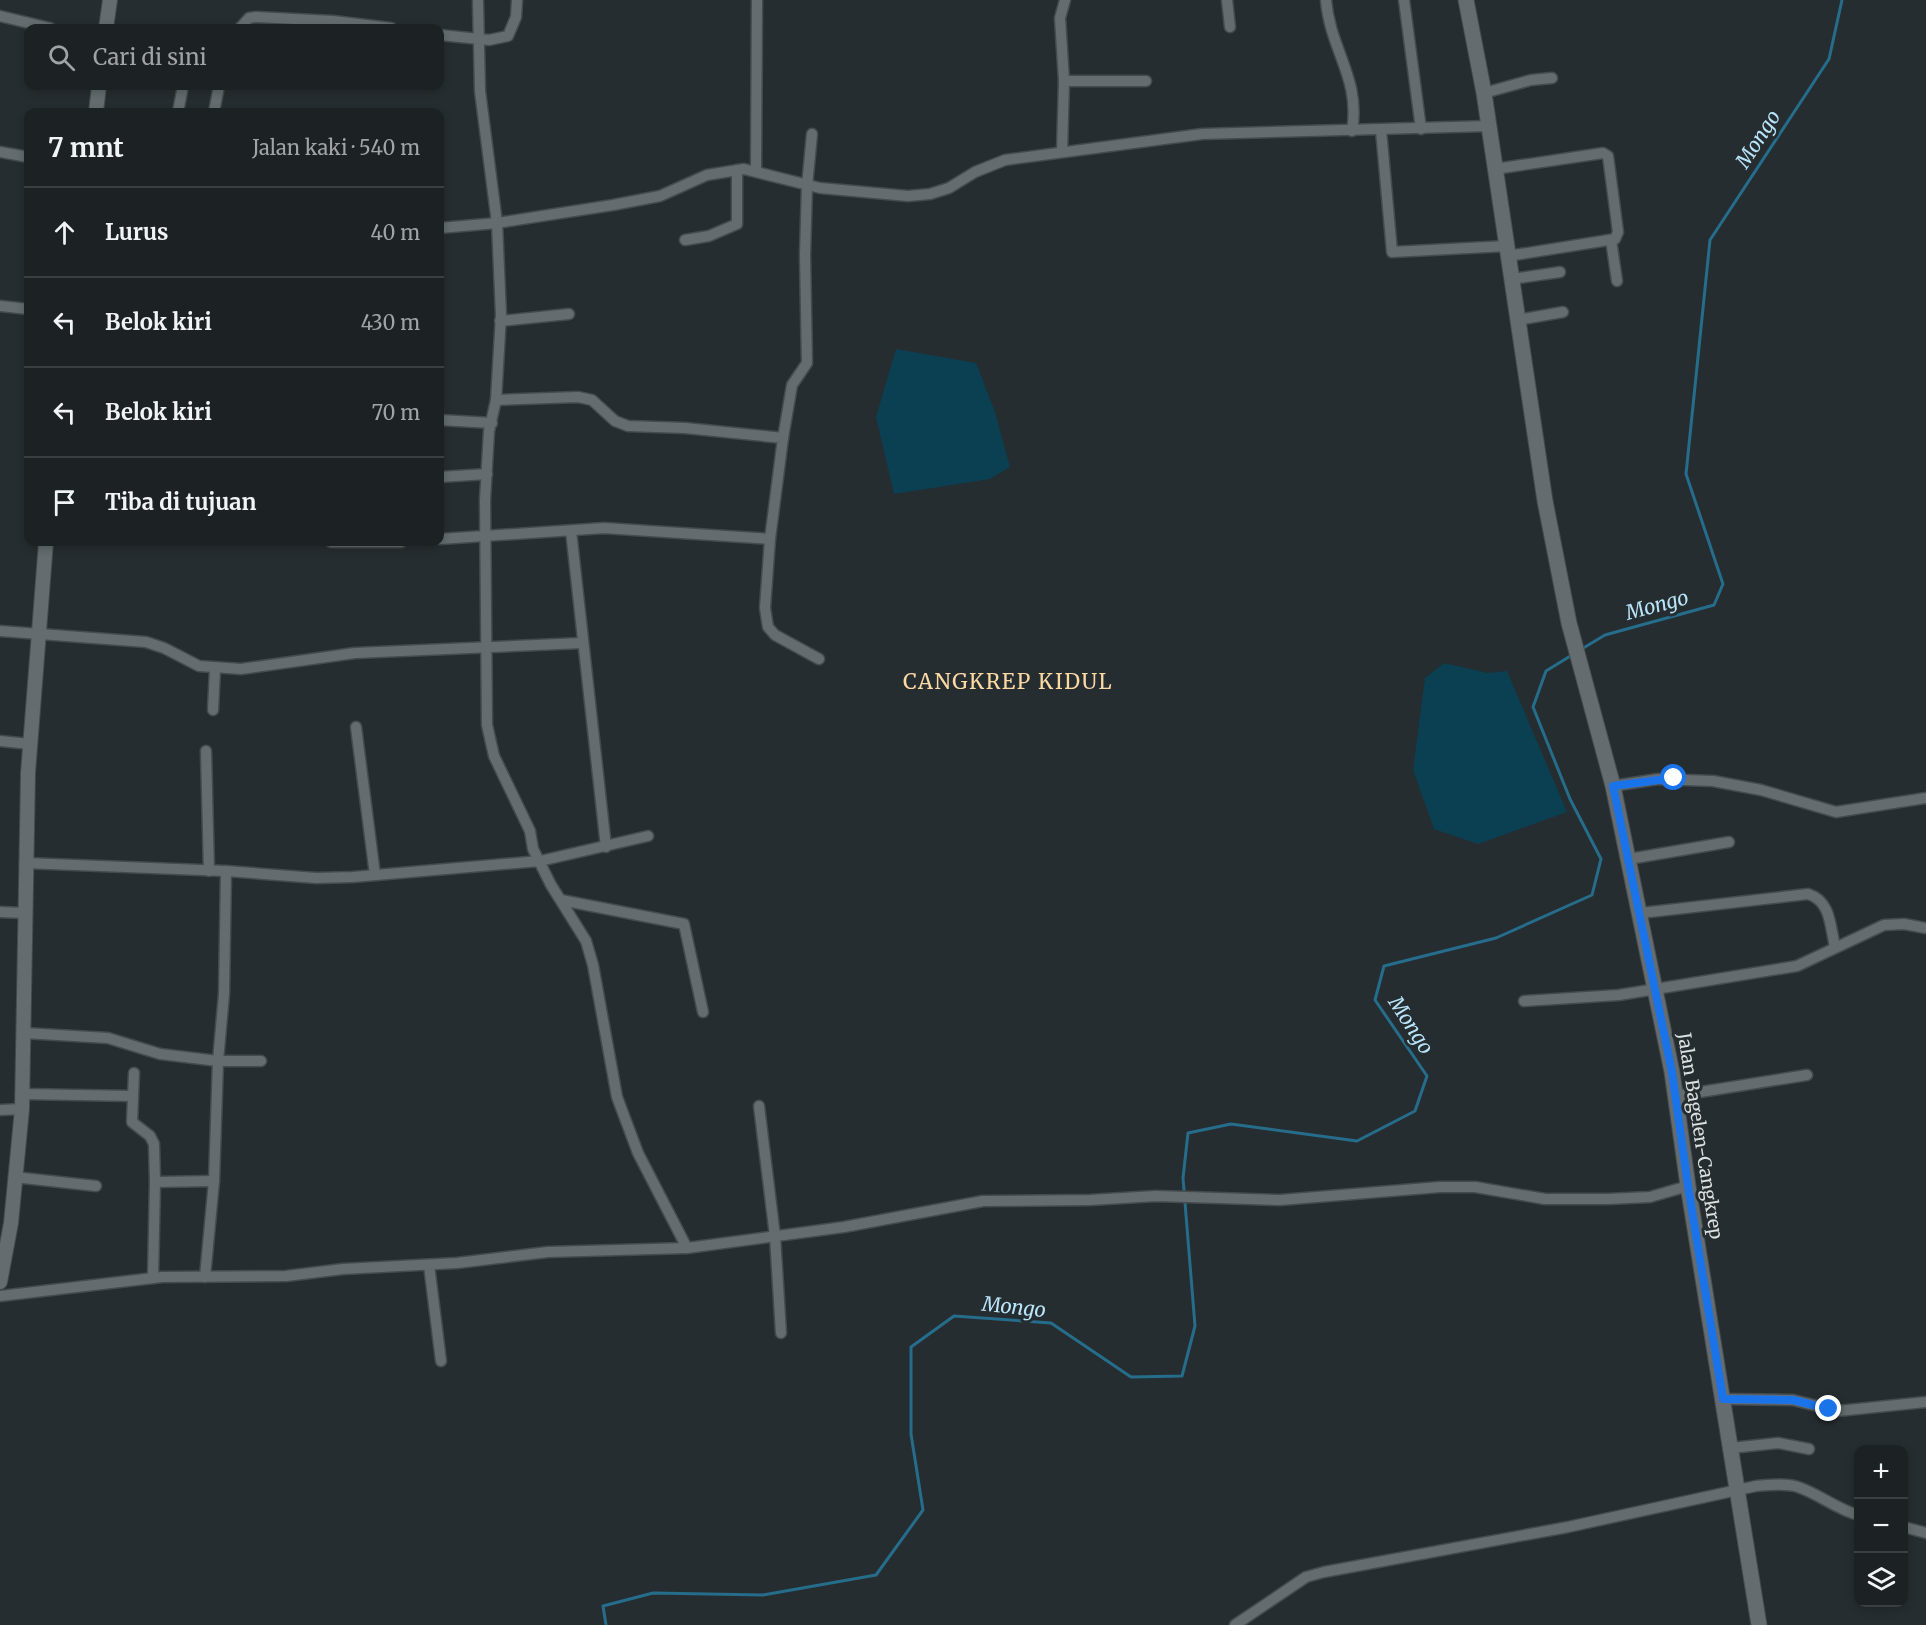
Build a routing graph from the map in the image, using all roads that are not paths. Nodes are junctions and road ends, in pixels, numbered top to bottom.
1 (110, 0) edge
2 (516, 0) edge
3 (757, 0) edge
4 (1065, 0) edge
5 (1227, 0) edge
6 (1326, 0) edge
7 (1404, 0) edge
8 (1466, 0) edge
9 (478, 2) dead end
10 (0, 16) edge
11 (33, 24) edge
12 (107, 24) edge
13 (244, 24) edge
14 (358, 24) edge
15 (1230, 27) dead end
16 (444, 35) edge
17 (478, 39) junction
18 (1552, 78) dead end
19 (1064, 81) junction
20 (1146, 81) dead end
21 (99, 90) edge
22 (182, 90) edge
23 (218, 90) edge
24 (1484, 93) junction
25 (96, 108) edge
26 (179, 108) edge
27 (215, 108) edge
28 (1489, 126) junction
29 (1421, 129) junction
30 (1381, 130) junction
31 (1352, 131) junction
32 (812, 134) dead end
33 (0, 152) edge
34 (1062, 152) junction
35 (24, 156) edge
36 (1495, 169) junction
37 (737, 170) junction
38 (756, 171) junction
39 (807, 186) junction
40 (497, 223) junction
41 (444, 228) edge
42 (685, 240) dead end
43 (1611, 240) junction
44 (1507, 251) junction
45 (1560, 272) dead end
46 (1512, 279) junction
47 (1617, 281) dead end
48 (0, 306) edge
49 (24, 309) edge
50 (1563, 312) dead end
51 (569, 314) dead end
52 (1518, 320) junction
53 (500, 321) junction
54 (496, 400) junction
55 (444, 420) edge
56 (492, 423) junction
57 (783, 438) junction
58 (487, 474) junction
59 (444, 477) edge
60 (571, 531) junction
61 (485, 535) junction
62 (444, 539) edge
63 (770, 539) junction
64 (46, 546) edge
65 (0, 631) edge
66 (38, 633) junction
67 (582, 643) junction
68 (486, 647) junction
69 (819, 659) dead end
70 (215, 669) junction
71 (213, 710) dead end
72 (356, 727) dead end
73 (0, 741) edge
74 (30, 744) junction
75 (206, 751) dead end
76 (1613, 786) junction
77 (1926, 798) edge
78 (648, 836) dead end
79 (1729, 842) dead end
80 (606, 847) junction
81 (1629, 859) junction
82 (540, 861) junction
83 (25, 862) junction
84 (209, 871) junction
85 (226, 871) junction
86 (375, 875) junction
87 (561, 900) junction
88 (0, 912) edge
89 (1641, 913) junction
90 (24, 914) junction
91 (1926, 928) edge
92 (1835, 947) junction
93 (1656, 989) junction
94 (1524, 1001) dead end
95 (703, 1012) dead end
96 (24, 1033) junction
97 (218, 1061) junction
98 (261, 1061) dead end
99 (134, 1073) dead end
100 (1807, 1075) dead end
101 (22, 1094) junction
102 (133, 1096) junction
103 (1676, 1096) junction
104 (759, 1106) dead end
105 (22, 1109) junction
106 (0, 1110) edge
107 (14, 1177) junction
108 (214, 1180) junction
109 (155, 1182) junction
110 (96, 1186) dead end
111 (1688, 1186) junction
112 (6, 1223) edge
113 (775, 1236) junction
114 (687, 1248) junction
115 (429, 1265) junction
116 (205, 1277) junction
117 (153, 1278) junction
118 (0, 1282) edge
119 (0, 1296) edge
120 (781, 1333) dead end
121 (441, 1361) dead end
122 (1723, 1399) junction
123 (1926, 1402) edge
124 (1731, 1448) junction
125 (1809, 1449) dead end
126 (1737, 1490) junction
127 (1854, 1514) edge
128 (1908, 1528) edge
129 (1926, 1533) edge
130 (1235, 1625) edge
131 (1759, 1625) edge

1 - 12 street
2 - 17 street
3 - 38 street
4 - 19 street
5 - 15 street
6 - 31 street
7 - 29 street
8 - 24 main road, Jalan Bagelen-Cangkrep
9 - 17 street
10 - 11 street
13 - 14 street
16 - 17 street
17 - 40 street
18 - 24 street
19 - 20 street
19 - 34 street
21 - 25 street
22 - 26 street
23 - 27 street
24 - 28 main road, Jalan Bagelen-Cangkrep
28 - 29 street
28 - 36 main road, Jalan Bagelen-Cangkrep
29 - 30 street
30 - 31 street
30 - 44 street
31 - 34 street
32 - 39 street
33 - 35 street
34 - 39 street
36 - 43 street
36 - 44 main road, Jalan Bagelen-Cangkrep
37 - 38 street
37 - 40 street
37 - 42 street
38 - 39 street
39 - 57 street
40 - 41 street
40 - 53 street
43 - 44 street
43 - 47 street
44 - 46 main road, Jalan Bagelen-Cangkrep
45 - 46 street
46 - 52 main road, Jalan Bagelen-Cangkrep
48 - 49 street
50 - 52 street
51 - 53 street
52 - 76 main road, Jalan Bagelen-Cangkrep
53 - 54 street
54 - 56 street
54 - 57 street
55 - 56 street
56 - 58 street
57 - 63 street
58 - 59 street
58 - 61 street
60 - 61 street
60 - 63 street
60 - 67 street
61 - 62 street
61 - 68 street
63 - 69 street
64 - 66 street
65 - 66 street
66 - 70 street
66 - 74 street
67 - 68 street
67 - 80 street
68 - 70 street
68 - 82 street
70 - 71 street
72 - 86 street
73 - 74 street
74 - 83 street
75 - 84 street
76 - 77 street
76 - 81 main road, Jalan Bagelen-Cangkrep
78 - 80 street
79 - 81 street
80 - 82 street
81 - 89 main road, Jalan Bagelen-Cangkrep
82 - 86 street
82 - 87 street
83 - 84 street
83 - 90 street
84 - 85 street
85 - 86 street
85 - 97 street
87 - 95 street
87 - 114 street
88 - 90 street
89 - 92 street
89 - 93 main road, Jalan Bagelen-Cangkrep
90 - 96 street
91 - 92 street
92 - 93 street
93 - 94 street
93 - 103 main road, Jalan Bagelen-Cangkrep
96 - 97 street
96 - 101 street
97 - 98 street
97 - 108 street
99 - 102 street
100 - 103 street
101 - 102 street
101 - 105 street
102 - 109 street
103 - 111 main road, Jalan Bagelen-Cangkrep
104 - 113 street
105 - 106 street
105 - 107 street
107 - 110 street
107 - 112 street
108 - 109 street
108 - 116 street
109 - 117 street
111 - 113 street
111 - 122 main road, Jalan Bagelen-Cangkrep
112 - 118 street
113 - 114 street
113 - 120 street
114 - 115 street
115 - 116 street
115 - 121 street
116 - 117 street
117 - 119 street
122 - 123 street
122 - 124 main road, Jalan Bagelen-Cangkrep
124 - 125 street
124 - 126 main road, Jalan Bagelen-Cangkrep
126 - 127 street
126 - 130 street
126 - 131 main road, Jalan Bagelen-Cangkrep
128 - 129 street

